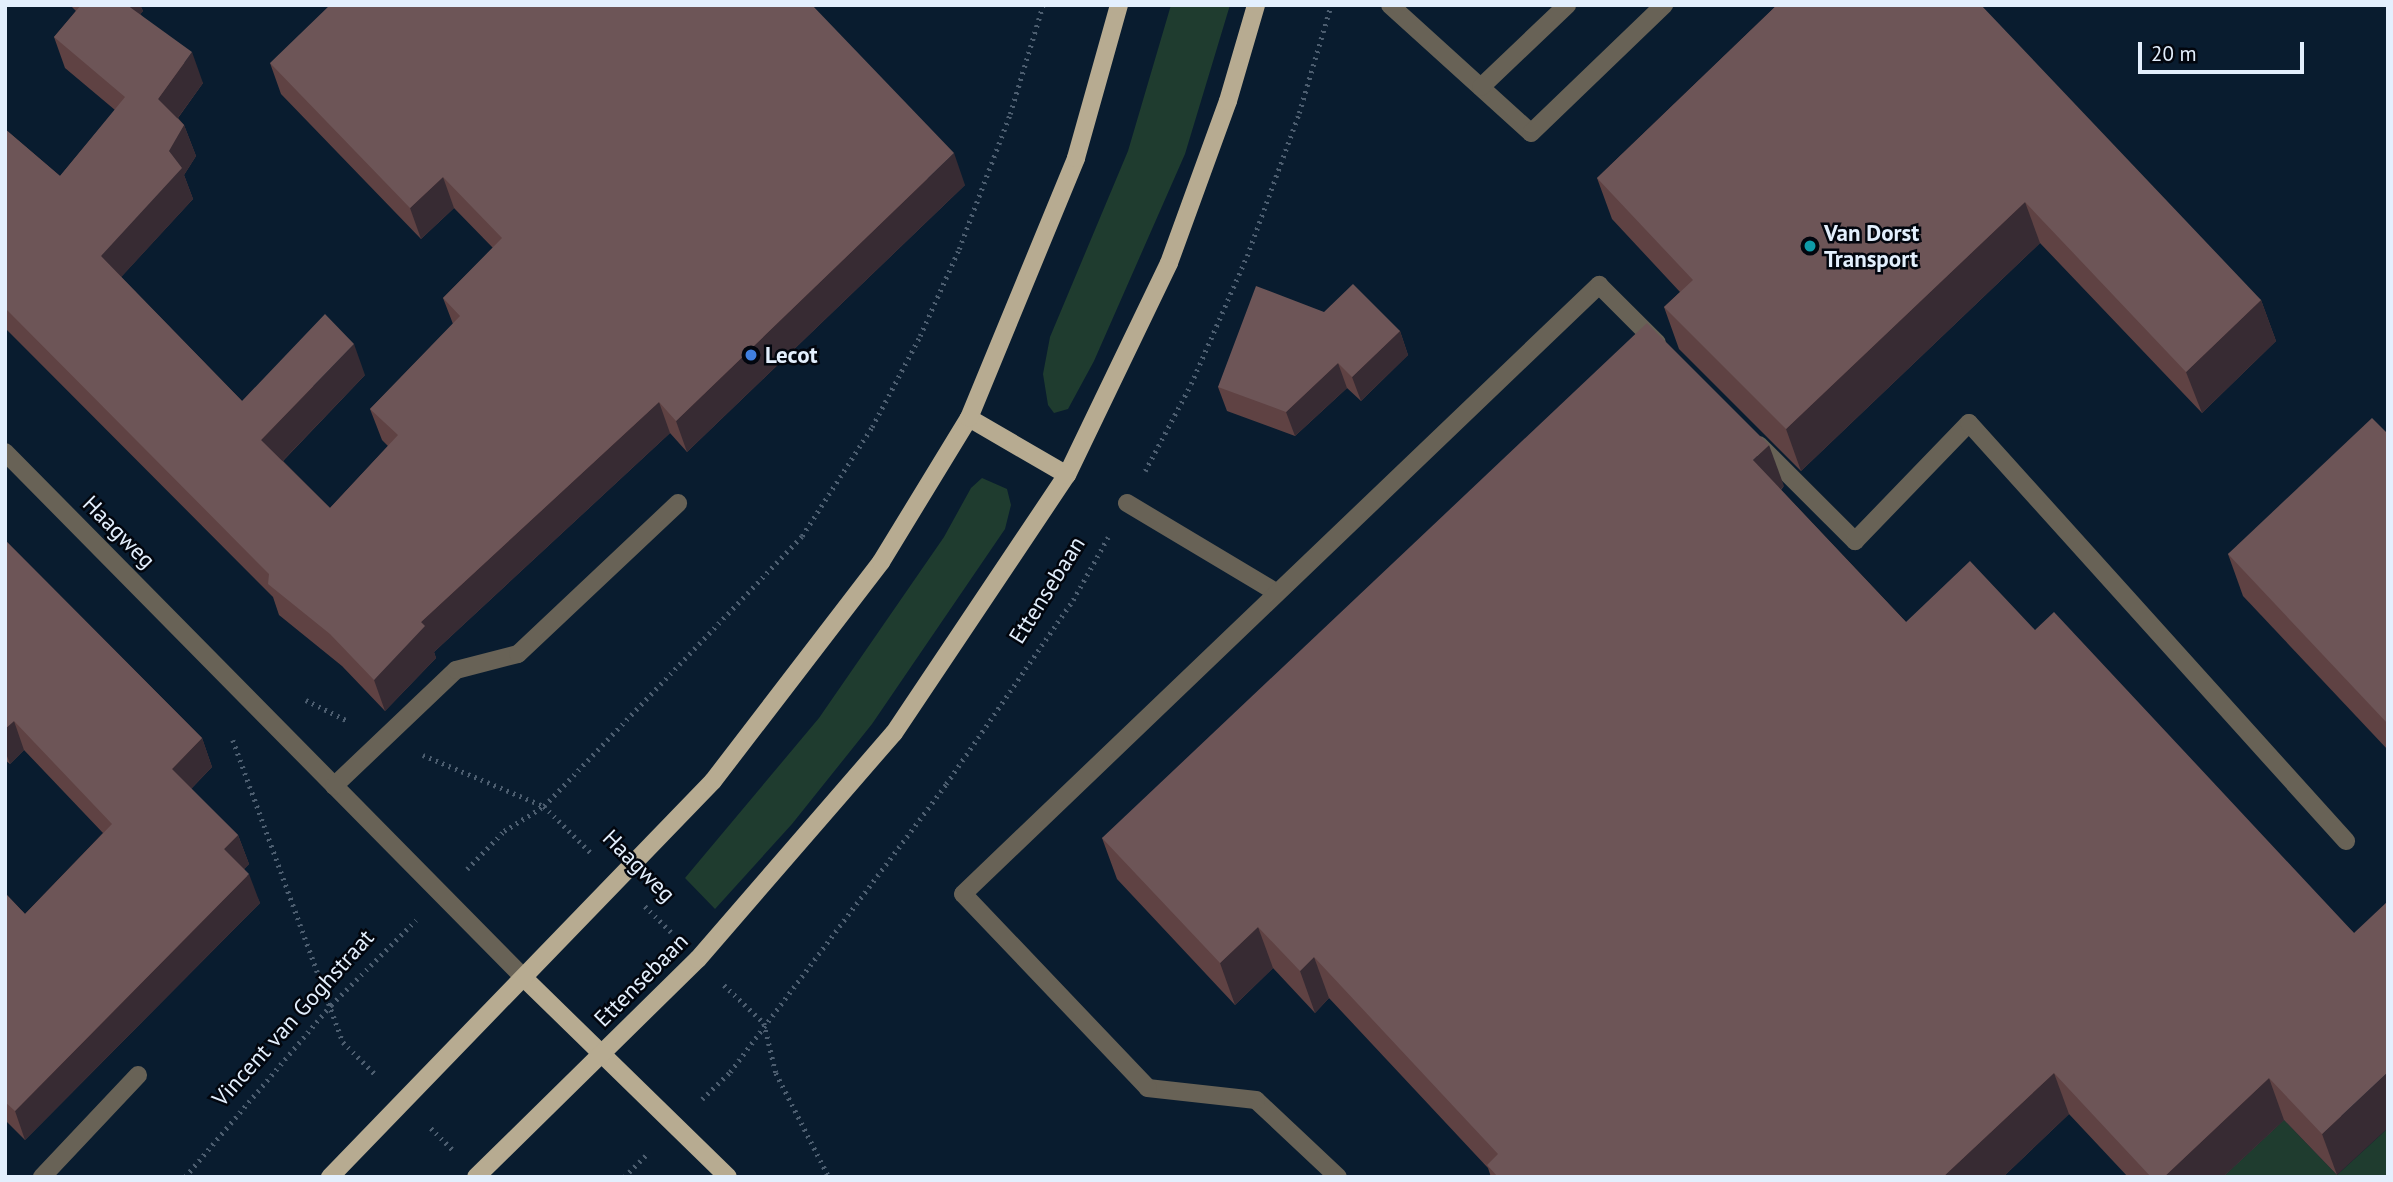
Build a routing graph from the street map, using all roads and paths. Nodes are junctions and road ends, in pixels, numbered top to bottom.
1 (1043, 5) edge
2 (1119, 5) edge
3 (1256, 5) edge
4 (1331, 5) edge
5 (1390, 5) edge
6 (1567, 5) edge
7 (1664, 5) edge
8 (1481, 87) junction
9 (1668, 354) edge
10 (969, 418) junction
11 (1747, 433) edge
12 (5, 452) edge
13 (1067, 475) junction
14 (678, 503) dead end
15 (1128, 503) junction
16 (1276, 592) junction
17 (298, 696) dead end
18 (232, 737) dead end
19 (385, 738) junction
20 (334, 786) junction
21 (544, 806) junction
22 (2346, 841) dead end
23 (619, 881) junction
24 (441, 895) junction
25 (698, 959) junction
26 (524, 978) junction
27 (331, 1005) junction
28 (764, 1023) junction
29 (602, 1053) junction
30 (138, 1075) dead end
31 (405, 1102) junction
32 (675, 1126) junction
33 (478, 1176) edge
34 (42, 1177) edge
35 (185, 1177) edge
36 (330, 1177) edge
37 (728, 1177) edge
38 (829, 1177) edge
39 (1338, 1177) edge

1 - 21 path
2 - 10 main road
3 - 13 main road, Ettensebaan
4 - 15 path, Ettensebaan
5 - 8 street
6 - 8 street
7 - 8 street
9 - 16 street
10 - 13 main road
10 - 23 main road
11 - 22 street
12 - 20 street, Haagweg
13 - 25 main road, Ettensebaan
14 - 19 street
15 - 16 street
15 - 28 path, Ettensebaan
16 - 39 street
17 - 19 path, Haagweg
18 - 27 path
19 - 20 street
19 - 21 path, Haagweg
20 - 24 street, Haagweg
21 - 23 path, Haagweg
21 - 24 path
23 - 25 path, Haagweg
23 - 26 main road
24 - 26 street, Haagweg
24 - 27 path, Vincent van Goghstraat
25 - 28 path, Haagweg
25 - 29 main road, Ettensebaan
26 - 29 main road, Haagweg
26 - 31 main road
27 - 31 path
27 - 35 path, Vincent van Goghstraat
28 - 32 path, Ettensebaan
28 - 38 path
29 - 32 main road, Haagweg
29 - 33 main road
30 - 34 street
31 - 33 path
31 - 36 main road
32 - 37 main road, Haagweg

